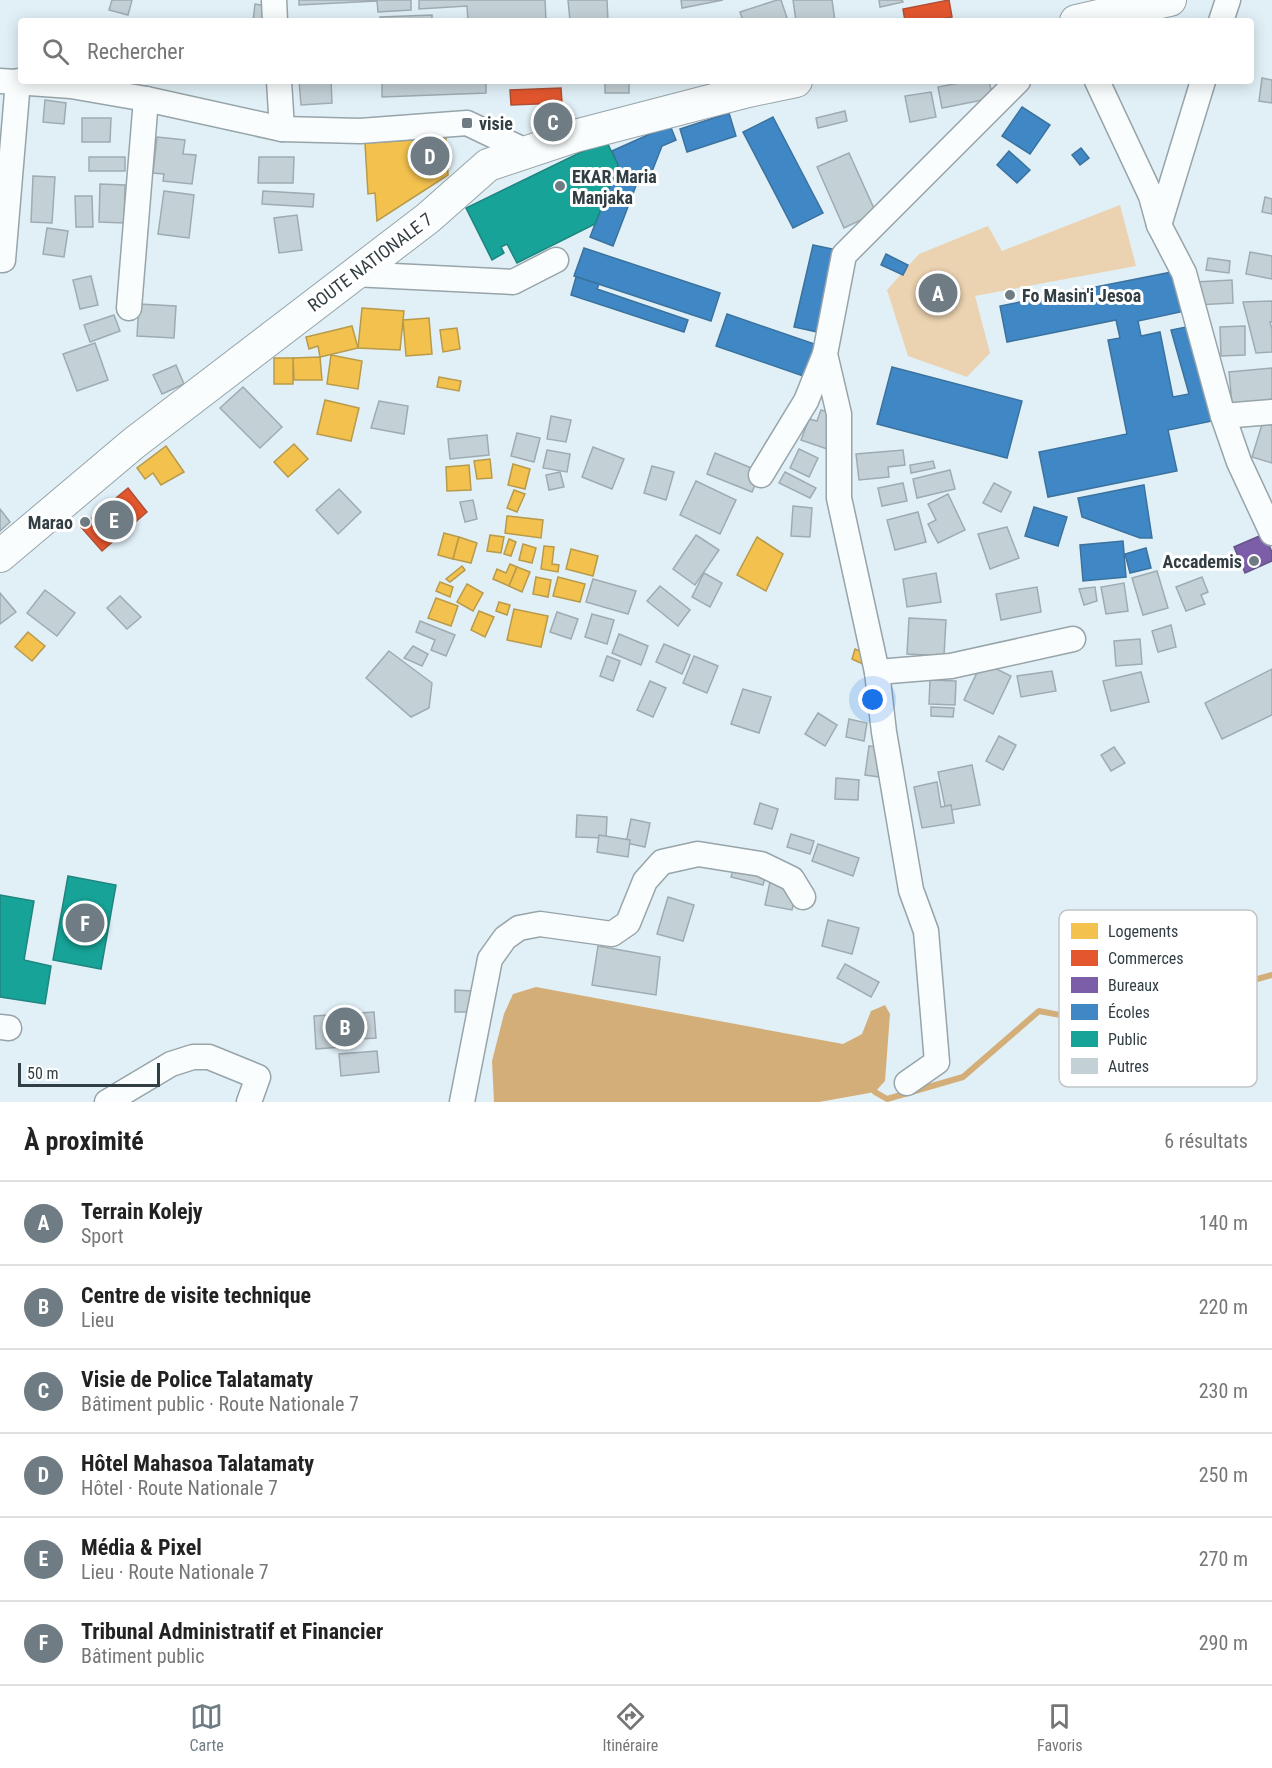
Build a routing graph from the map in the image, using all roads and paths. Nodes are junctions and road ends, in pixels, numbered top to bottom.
1 (274, 0) edge
2 (1170, 0) edge
3 (1228, 0) edge
4 (275, 18) edge
5 (1091, 18) edge
6 (1222, 18) edge
7 (9, 81) edge
8 (46, 84) edge
9 (279, 84) edge
10 (782, 84) edge
11 (1015, 84) edge
12 (1098, 84) edge
13 (1202, 84) edge
14 (146, 99) junction
15 (282, 129) junction
16 (530, 153) junction
17 (1159, 225) junction
18 (3, 260) dead end
19 (556, 260) dead end
20 (353, 274) junction
21 (129, 308) dead end
22 (825, 354) junction
23 (1272, 412) edge
24 (1223, 416) junction
25 (761, 475) dead end
26 (1272, 533) edge
27 (0, 556) edge
28 (1074, 639) dead end
29 (877, 672) junction
30 (803, 897) dead end
31 (907, 1083) dead end
32 (107, 1102) edge
33 (249, 1102) edge
34 (462, 1102) edge

1 - 4 street
2 - 5 main road
3 - 6 street
7 - 18 street
8 - 14 street
9 - 15 street
10 - 16 main road, ROUTE NATIONALE 7
11 - 22 street
12 - 17 street
13 - 17 street
14 - 15 street
14 - 21 street
15 - 16 street
16 - 20 main road, ROUTE NATIONALE 7
17 - 24 street
19 - 20 street
20 - 27 main road, ROUTE NATIONALE 7
22 - 25 street
22 - 29 street
23 - 24 street
24 - 26 street
28 - 29 street
29 - 31 street
30 - 34 street
32 - 33 street

